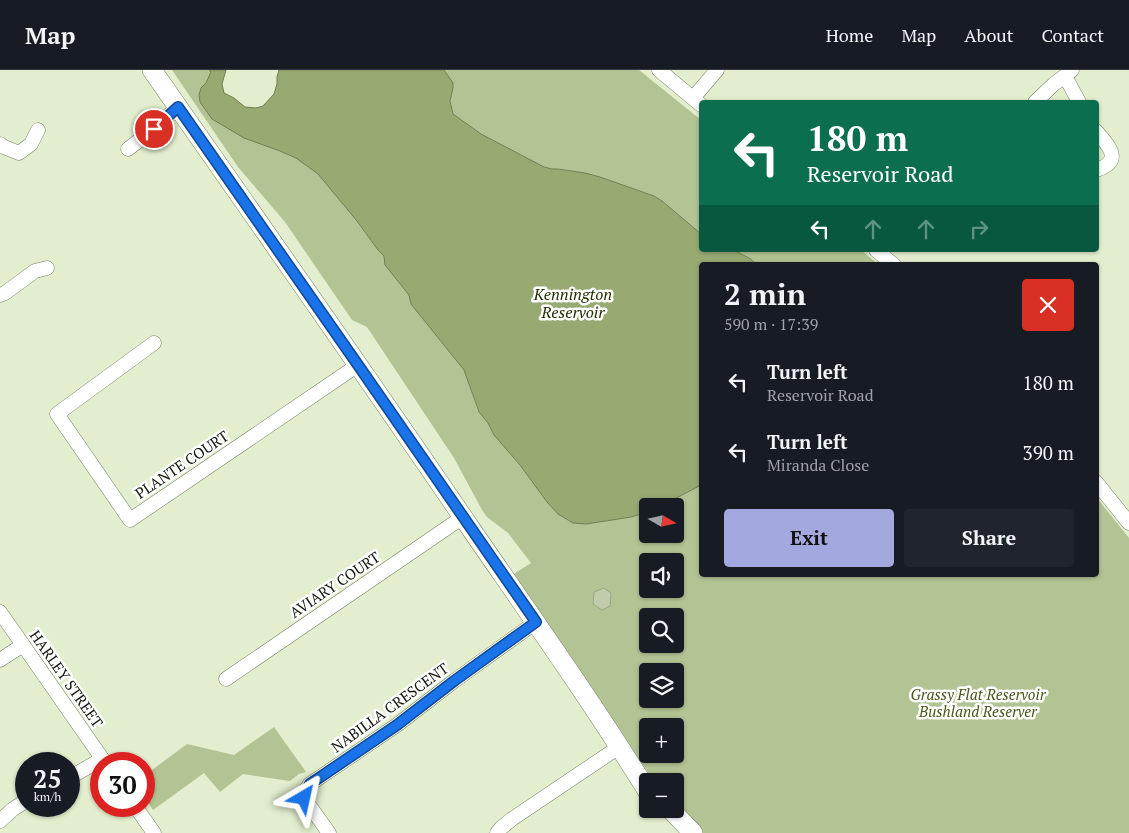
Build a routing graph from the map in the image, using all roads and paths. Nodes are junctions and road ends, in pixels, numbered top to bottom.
1 (152, 70) edge
2 (659, 70) edge
3 (717, 70) edge
4 (1069, 73) edge
5 (1036, 100) edge
6 (1079, 100) edge
7 (697, 102) edge
8 (178, 107) junction
9 (38, 130) dead end
10 (1099, 134) edge
11 (0, 144) edge
12 (128, 149) dead end
13 (1099, 169) edge
14 (878, 252) edge
15 (890, 262) edge
16 (46, 268) dead end
17 (0, 295) edge
18 (154, 344) dead end
19 (358, 365) junction
20 (1099, 486) edge
21 (463, 517) junction
22 (1129, 523) edge
23 (0, 612) edge
24 (536, 622) junction
25 (23, 645) junction
26 (0, 660) edge
27 (226, 679) dead end
28 (619, 747) junction
29 (98, 752) edge
30 (641, 773) edge
31 (639, 778) edge
32 (15, 808) edge
33 (143, 817) edge
34 (664, 818) edge
35 (679, 818) edge
36 (0, 821) edge
37 (154, 833) edge
38 (329, 833) edge
39 (497, 833) edge
40 (675, 833) edge
41 (693, 833) edge

1 - 8 main road
2 - 7 street
3 - 7 street
4 - 5 street
4 - 6 street
8 - 12 street
8 - 19 main road
9 - 11 street
10 - 13 street
14 - 15 street
16 - 17 street
18 - 19 street, PLANTE COURT
19 - 21 main road
20 - 22 street
21 - 24 main road
21 - 27 street, AVIARY COURT
23 - 25 street, HARLEY STREET
24 - 28 main road
24 - 38 street, NABILLA CRESCENT
25 - 26 street
25 - 29 street, HARLEY STREET
28 - 30 main road
28 - 31 main road
28 - 39 street
32 - 36 street
33 - 37 street
34 - 40 main road
35 - 41 main road

